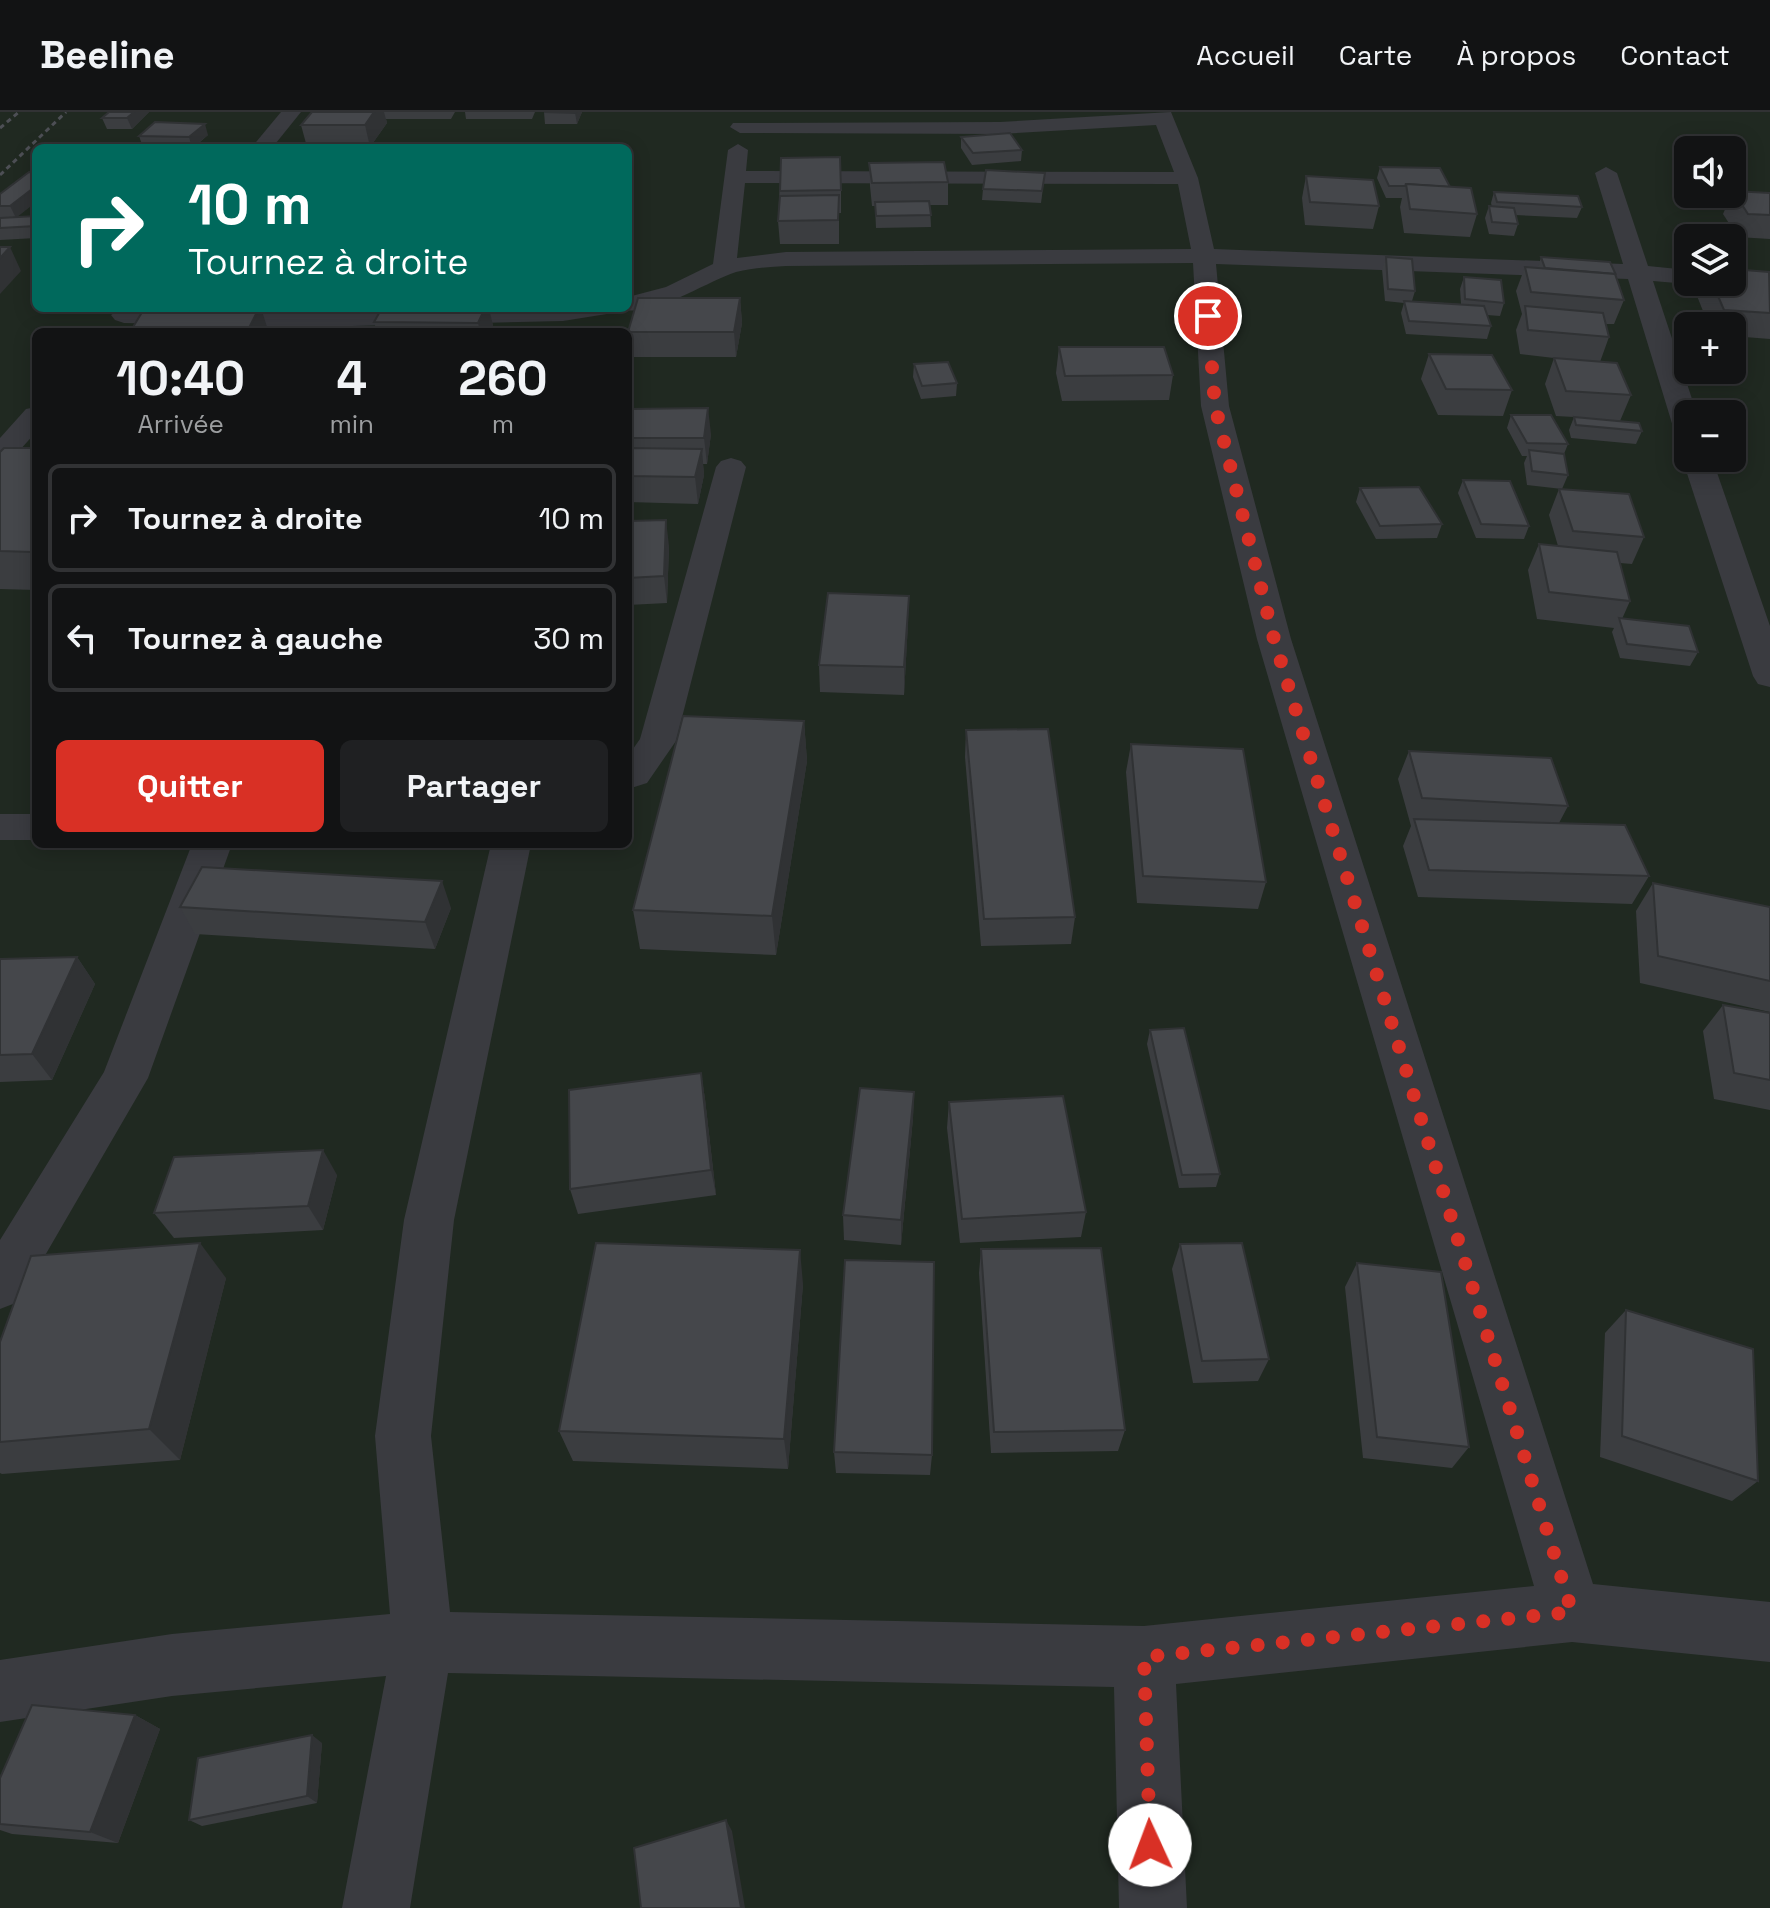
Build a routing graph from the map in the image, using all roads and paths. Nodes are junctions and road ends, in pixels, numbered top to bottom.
1 (291, 112) edge
2 (1162, 115) edge
3 (742, 120) edge
4 (264, 144) edge
5 (1606, 173) dead end
6 (735, 177) junction
7 (1187, 178) junction
8 (1204, 256) junction
9 (724, 268) junction
10 (1635, 272) junction
11 (1674, 276) edge
12 (632, 303) edge
13 (571, 312) edge
14 (121, 318) edge
15 (1678, 400) edge
16 (32, 419) edge
17 (0, 455) edge
18 (731, 467) dead end
19 (1702, 472) edge
20 (1770, 676) edge
21 (632, 775) edge
22 (0, 827) edge
23 (32, 827) edge
24 (211, 848) edge
25 (510, 848) edge
26 (0, 1286) edge
27 (1572, 1612) junction
28 (1770, 1632) edge
29 (423, 1642) junction
30 (1144, 1657) junction
31 (0, 1691) edge
32 (376, 1908) edge
33 (1153, 1908) edge

1 - 4 street
2 - 3 street
2 - 7 street
3 - 6 street
5 - 10 street
6 - 7 street
6 - 9 street
7 - 8 street
8 - 9 street
8 - 10 street
8 - 27 street
9 - 12 street
10 - 11 street
10 - 15 street
13 - 14 street
16 - 17 street
18 - 21 street
19 - 20 street
22 - 23 street
24 - 26 street
25 - 29 street
27 - 28 street
27 - 30 street
29 - 30 street
29 - 31 street
29 - 32 street
30 - 33 street

